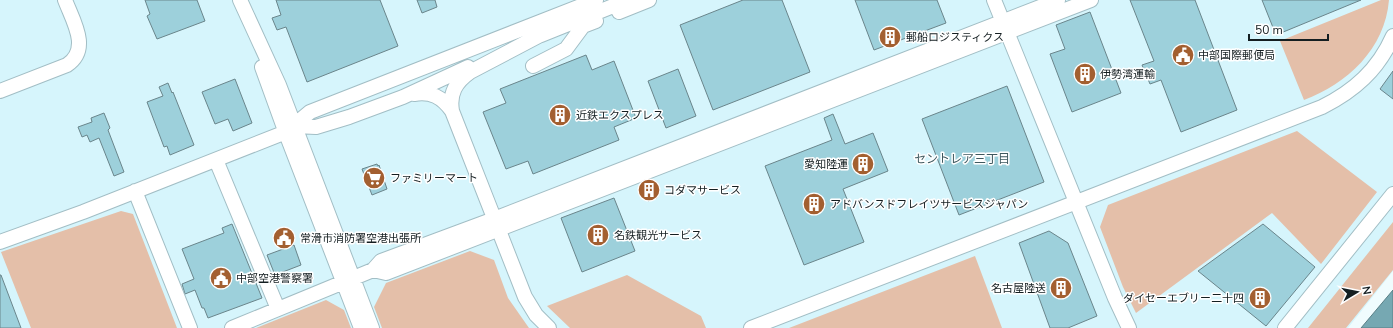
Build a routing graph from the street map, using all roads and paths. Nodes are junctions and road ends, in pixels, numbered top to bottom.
1 (65, 0) edge
2 (240, 0) edge
3 (596, 0) edge
4 (628, 0) edge
5 (649, 0) edge
6 (994, 0) edge
7 (1058, 0) edge
8 (1091, 0) edge
9 (1004, 27) junction
10 (548, 31) junction
11 (1393, 36) edge
12 (533, 66) dead end
13 (0, 91) edge
14 (350, 96) junction
15 (403, 97) junction
16 (452, 111) junction
17 (349, 117) junction
18 (290, 129) junction
19 (216, 160) junction
20 (135, 191) junction
21 (1393, 194) edge
22 (1076, 201) junction
23 (1393, 206) edge
24 (496, 224) junction
25 (0, 242) edge
26 (348, 280) junction
27 (278, 309) junction
28 (190, 328) edge
29 (232, 328) edge
30 (361, 328) edge
31 (372, 328) edge
32 (549, 328) edge
33 (751, 328) edge
34 (1130, 328) edge
35 (1285, 328) edge
36 (1298, 328) edge

1 - 13 street
2 - 18 street
3 - 14 street
4 - 10 street
5 - 12 street
6 - 9 street
7 - 9 street
8 - 9 street
9 - 22 street
9 - 24 street
10 - 15 street
10 - 16 street
11 - 22 street
14 - 17 street
14 - 18 street
15 - 16 street
15 - 17 street
16 - 24 street
17 - 18 street
18 - 19 street
18 - 26 street
19 - 20 street
19 - 27 street
20 - 25 street
20 - 28 street
21 - 35 street
22 - 33 street
22 - 34 street
23 - 36 street
24 - 26 street
24 - 32 street
26 - 27 street
26 - 30 street
26 - 31 street
27 - 29 street

